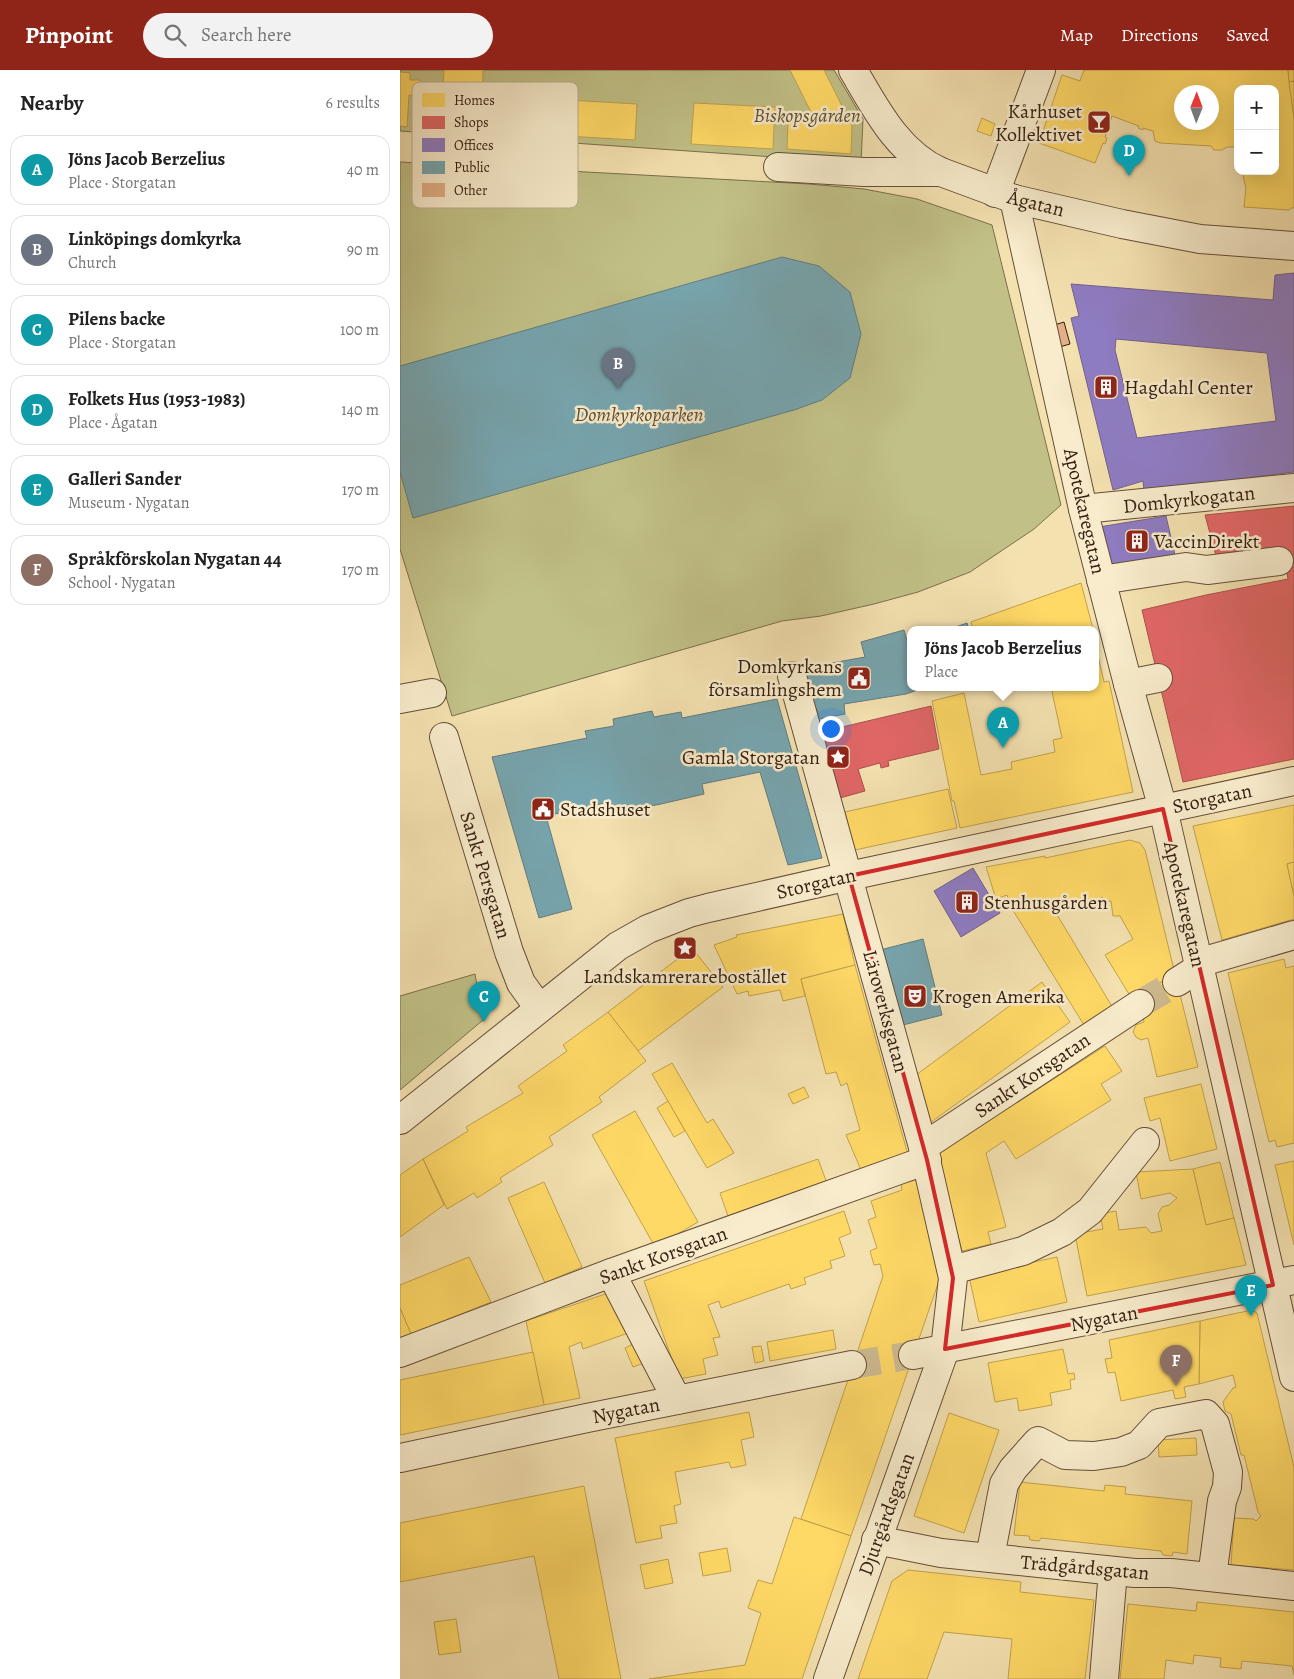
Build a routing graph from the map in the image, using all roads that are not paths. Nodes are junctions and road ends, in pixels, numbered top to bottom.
1 (853, 70) edge
2 (1041, 70) edge
3 (778, 167) dead end
4 (941, 172) junction
5 (1004, 196) junction
6 (1294, 246) edge
7 (1294, 488) edge
8 (1083, 509) junction
9 (1279, 561) dead end
10 (1101, 580) junction
11 (792, 676) dead end
12 (1158, 678) dead end
13 (1128, 684) junction
14 (432, 693) dead end
15 (400, 699) edge
16 (444, 737) dead end
17 (1294, 781) edge
18 (1163, 809) junction
19 (849, 876) junction
20 (1294, 935) edge
21 (1199, 965) junction
22 (1177, 982) tunnel mouth
23 (1140, 1004) tunnel mouth
24 (539, 1008) junction
25 (400, 1120) edge
26 (1145, 1142) dead end
27 (925, 1154) junction
28 (952, 1270) junction
29 (611, 1273) junction
30 (1283, 1283) edge
31 (945, 1349) junction
32 (400, 1353) edge
33 (914, 1355) tunnel mouth
34 (852, 1365) tunnel mouth
35 (1294, 1377) edge
36 (677, 1400) junction
37 (400, 1458) edge
38 (876, 1540) junction
39 (990, 1558) junction
40 (1124, 1572) junction
41 (1212, 1578) junction
42 (1294, 1586) edge
43 (828, 1679) edge
44 (1104, 1679) edge

1 - 4 street
2 - 5 street
3 - 4 street, Ågatan
4 - 5 street, Ågatan
5 - 6 street, Ågatan
5 - 8 street, Apotekaregatan
7 - 8 street, Domkyrkogatan
8 - 10 street, Apotekaregatan
9 - 10 street
10 - 13 street, Apotekaregatan
11 - 19 street, Läroverksgatan
12 - 13 street
13 - 18 street, Apotekaregatan
14 - 15 street
16 - 24 street, Sankt Persgatan
17 - 18 street, Storgatan
18 - 19 street, Storgatan
18 - 21 street, Apotekaregatan
19 - 24 street, Storgatan
19 - 27 street, Läroverksgatan
20 - 21 street
21 - 22 street
21 - 30 street, Apotekaregatan
23 - 27 street, Sankt Korsgatan
24 - 25 street, Storgatan
26 - 28 street
27 - 28 street, Läroverksgatan
27 - 29 street, Sankt Korsgatan
28 - 31 street, Läroverksgatan
29 - 32 street, Sankt Korsgatan
29 - 36 street
30 - 31 street, Nygatan
30 - 35 street, Apotekaregatan
31 - 33 street, Nygatan
31 - 38 street, Djurgårdsgatan
34 - 36 street, Nygatan
36 - 37 street, Nygatan
38 - 39 street, Trädgårdsgatan
38 - 43 street, Djurgårdsgatan
39 - 40 street, Trädgårdsgatan
39 - 41 street
40 - 41 street, Trädgårdsgatan
40 - 44 street
41 - 42 street, Trädgårdsgatan

